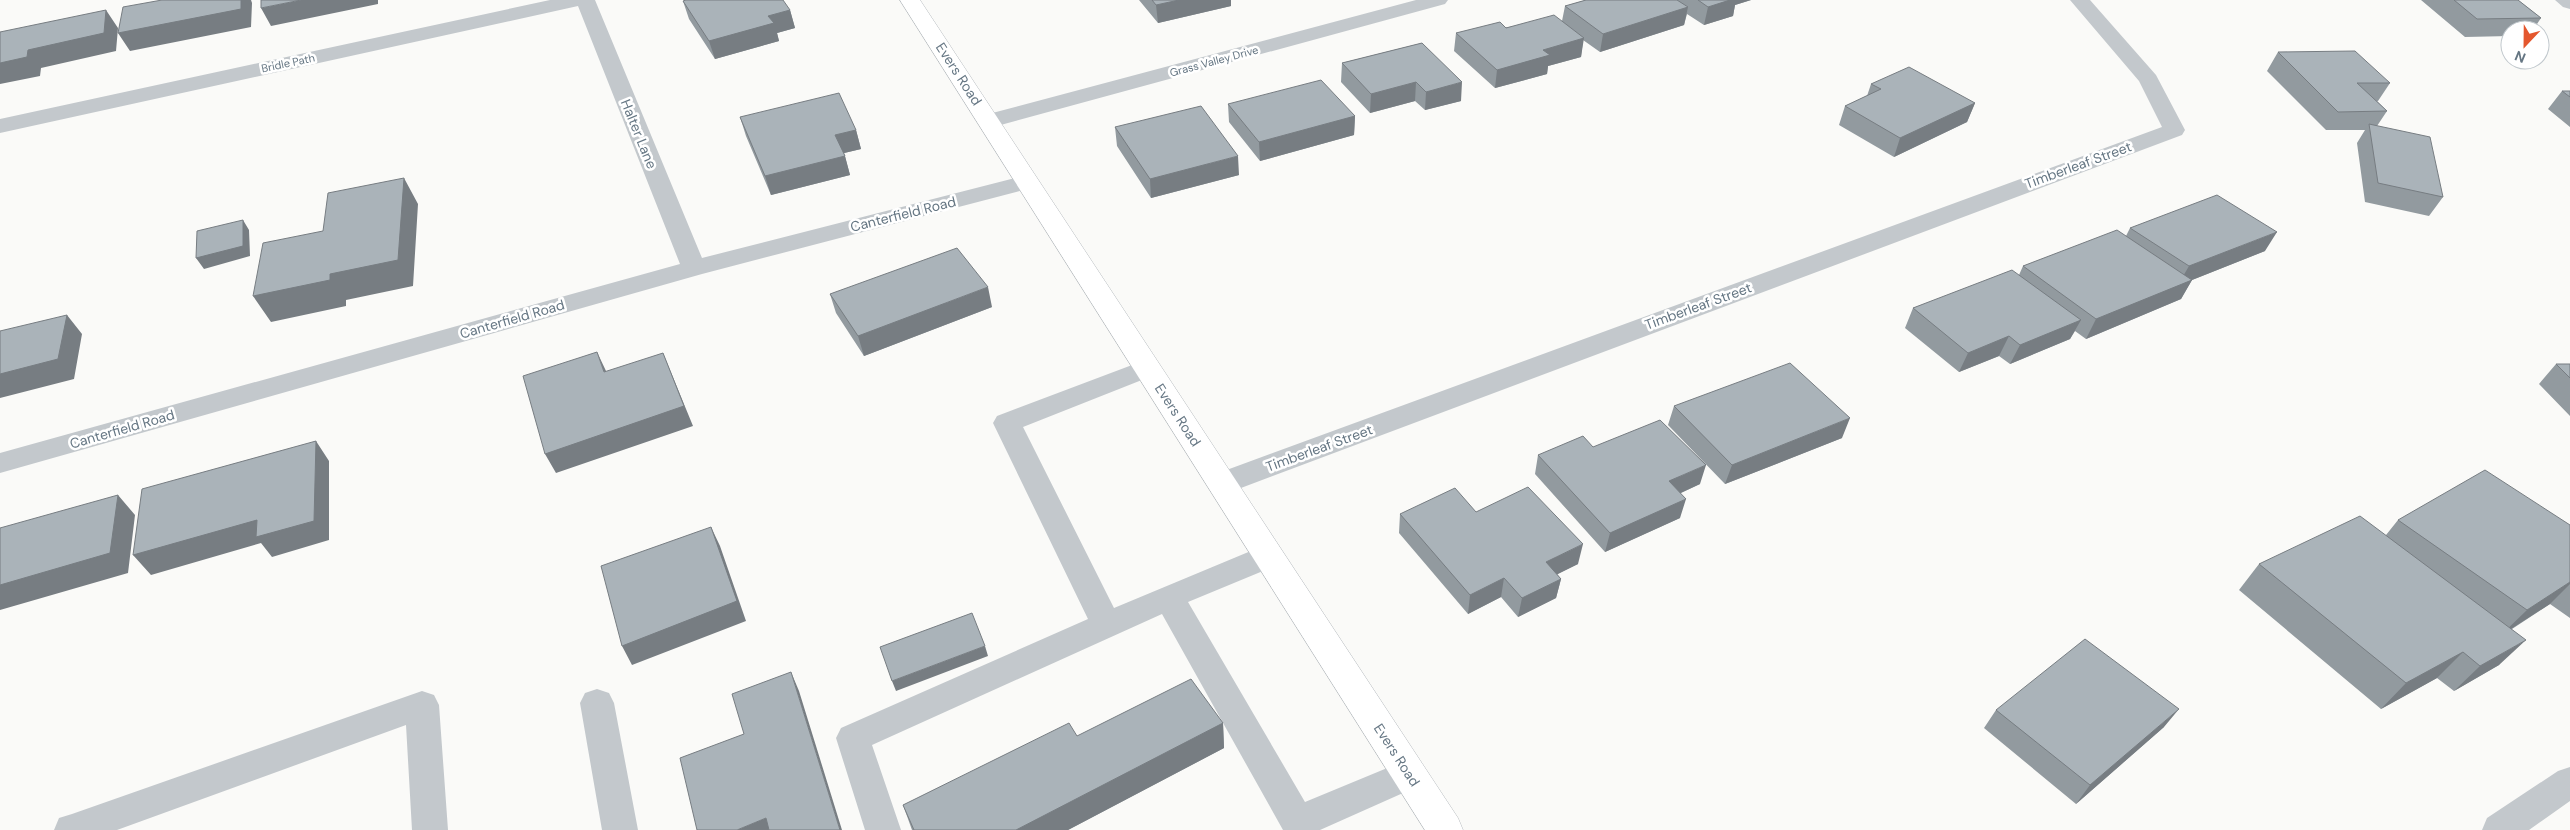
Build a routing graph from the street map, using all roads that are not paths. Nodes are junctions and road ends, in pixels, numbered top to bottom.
1 (577, 0) edge
2 (585, 0) edge
3 (910, 0) edge
4 (1438, 0) edge
5 (2080, 0) edge
6 (2566, 0) edge
7 (2570, 3) edge
8 (989, 121) junction
9 (0, 126) edge
10 (1026, 182) junction
11 (694, 268) junction
12 (1148, 368) junction
13 (0, 463) edge
14 (1223, 483) junction
15 (1269, 556) junction
16 (1169, 597) junction
17 (1107, 625) junction
18 (597, 703) dead end
19 (1409, 774) junction
20 (2570, 782) edge
21 (1300, 826) edge
22 (72, 830) edge
23 (430, 830) edge
24 (620, 830) edge
25 (883, 830) edge
26 (1445, 830) edge
27 (2500, 830) edge

1 - 9 street, Bridle Path
2 - 11 street, Halter Lane
3 - 8 main road, Evers Road
4 - 8 street, Grass Valley Drive
5 - 14 street, Timberleaf Street
6 - 7 street
8 - 10 main road, Evers Road
10 - 11 street, Canterfield Road
10 - 12 main road, Evers Road
11 - 13 street, Canterfield Road
12 - 14 main road, Evers Road
12 - 17 street
14 - 15 main road, Evers Road
15 - 16 street
15 - 19 main road, Evers Road
16 - 17 street
16 - 21 street
17 - 25 street
18 - 24 street
19 - 21 street
19 - 26 main road, Evers Road
20 - 27 street
22 - 23 street

